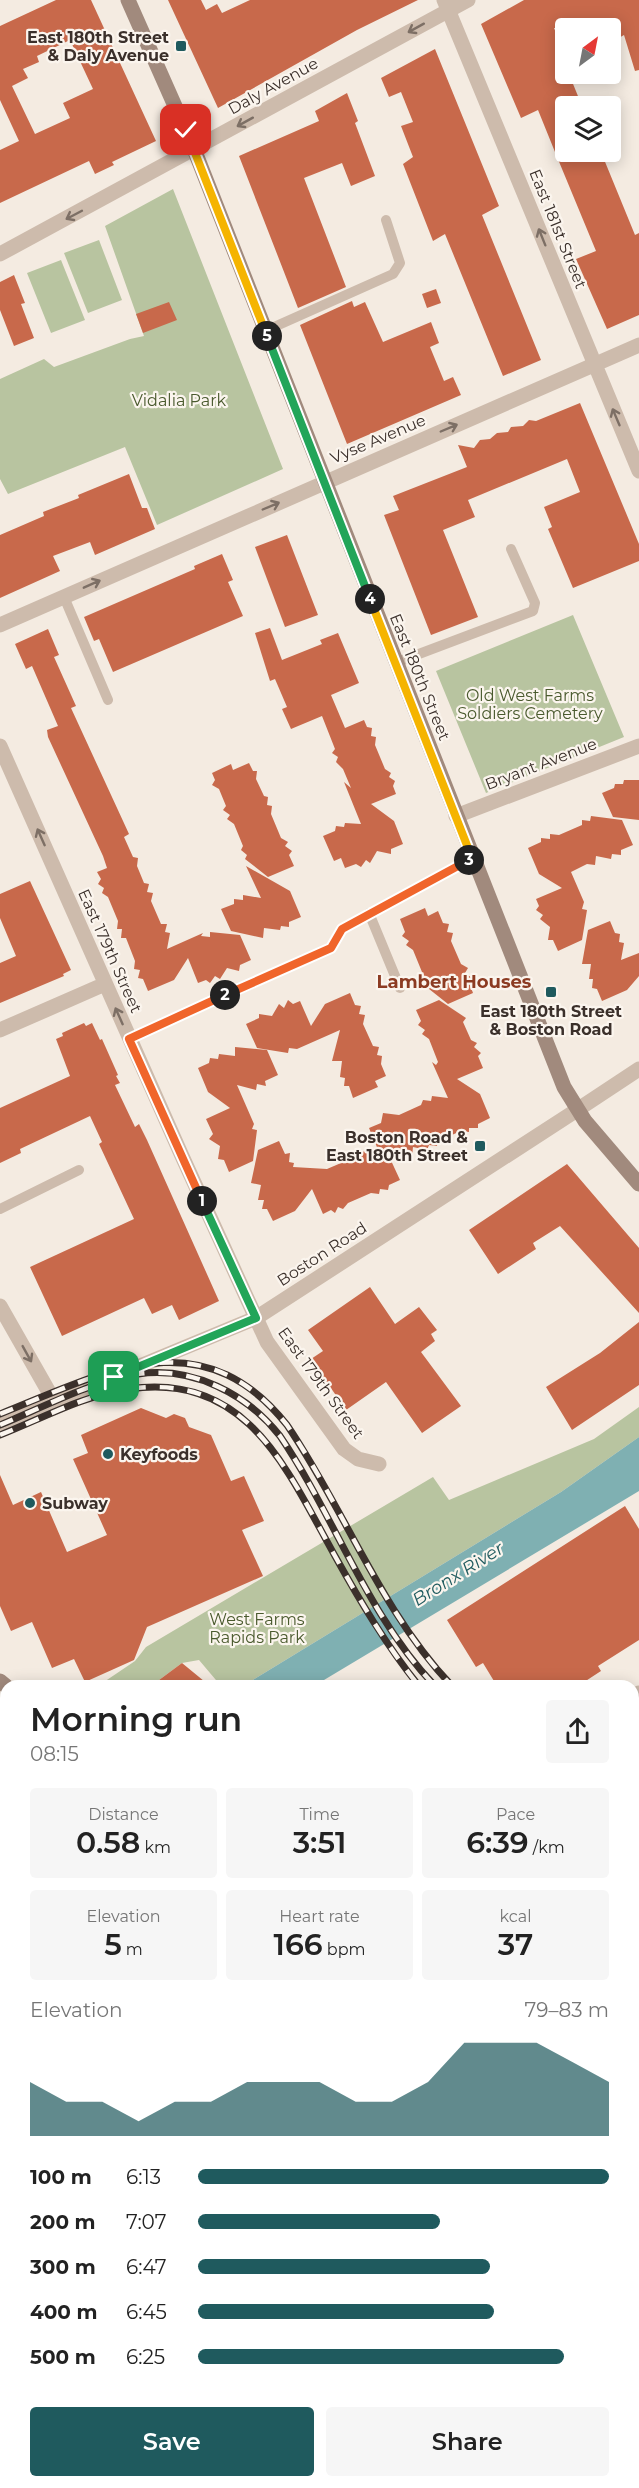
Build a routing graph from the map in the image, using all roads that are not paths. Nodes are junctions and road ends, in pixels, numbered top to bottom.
1 (128, 0) edge
2 (468, 0) edge
3 (446, 5) edge
4 (194, 149) junction
5 (386, 219) dead end
6 (0, 254) edge
7 (265, 331) junction
8 (639, 345) edge
9 (595, 365) junction
10 (639, 471) edge
11 (325, 482) junction
12 (511, 549) dead end
13 (64, 597) junction
14 (0, 625) edge
15 (395, 663) junction
16 (108, 700) dead end
17 (0, 746) edge
18 (639, 746) edge
19 (456, 816) junction
20 (472, 858) junction
21 (369, 913) junction
22 (105, 984) junction
23 (400, 988) dead end
24 (0, 1030) edge
25 (129, 1039) junction
26 (639, 1069) edge
27 (577, 1110) junction
28 (79, 1170) dead end
29 (639, 1184) edge
30 (0, 1209) edge
31 (0, 1306) edge
32 (256, 1318) junction
33 (54, 1401) junction
34 (0, 1424) edge
35 (379, 1464) dead end

1 - 4 main road, East 180th Street
2 - 3 street, Daly Avenue
3 -> 4 street, Daly Avenue
9 -> 3 street, East 181st Street
4 -> 6 street, Daly Avenue
4 - 7 main road, East 180th Street
5 - 7 lane
7 - 11 main road, East 180th Street
8 - 9 street, Vyse Avenue
10 -> 9 street, East 181st Street
11 -> 9 street, Vyse Avenue
13 -> 11 street, Vyse Avenue
11 - 15 main road, East 180th Street
12 - 15 lane
13 - 14 street, Vyse Avenue
13 - 16 lane
15 - 19 main road, East 180th Street
22 -> 17 street, East 179th Street
18 - 19 street, Bryant Avenue
19 - 20 main road, East 180th Street
20 - 21 lane
20 - 27 main road, East 180th Street
21 - 23 lane
21 - 25 lane
22 - 24 street
25 -> 22 street, East 179th Street
25 - 32 street, East 179th Street
26 - 27 street, Boston Road
27 - 29 main road, East 180th Street
27 - 32 street, Boston Road
28 - 30 lane
31 -> 33 street
32 - 33 street, Boston Road
32 - 35 street, East 179th Street
33 - 34 street, Boston Road

